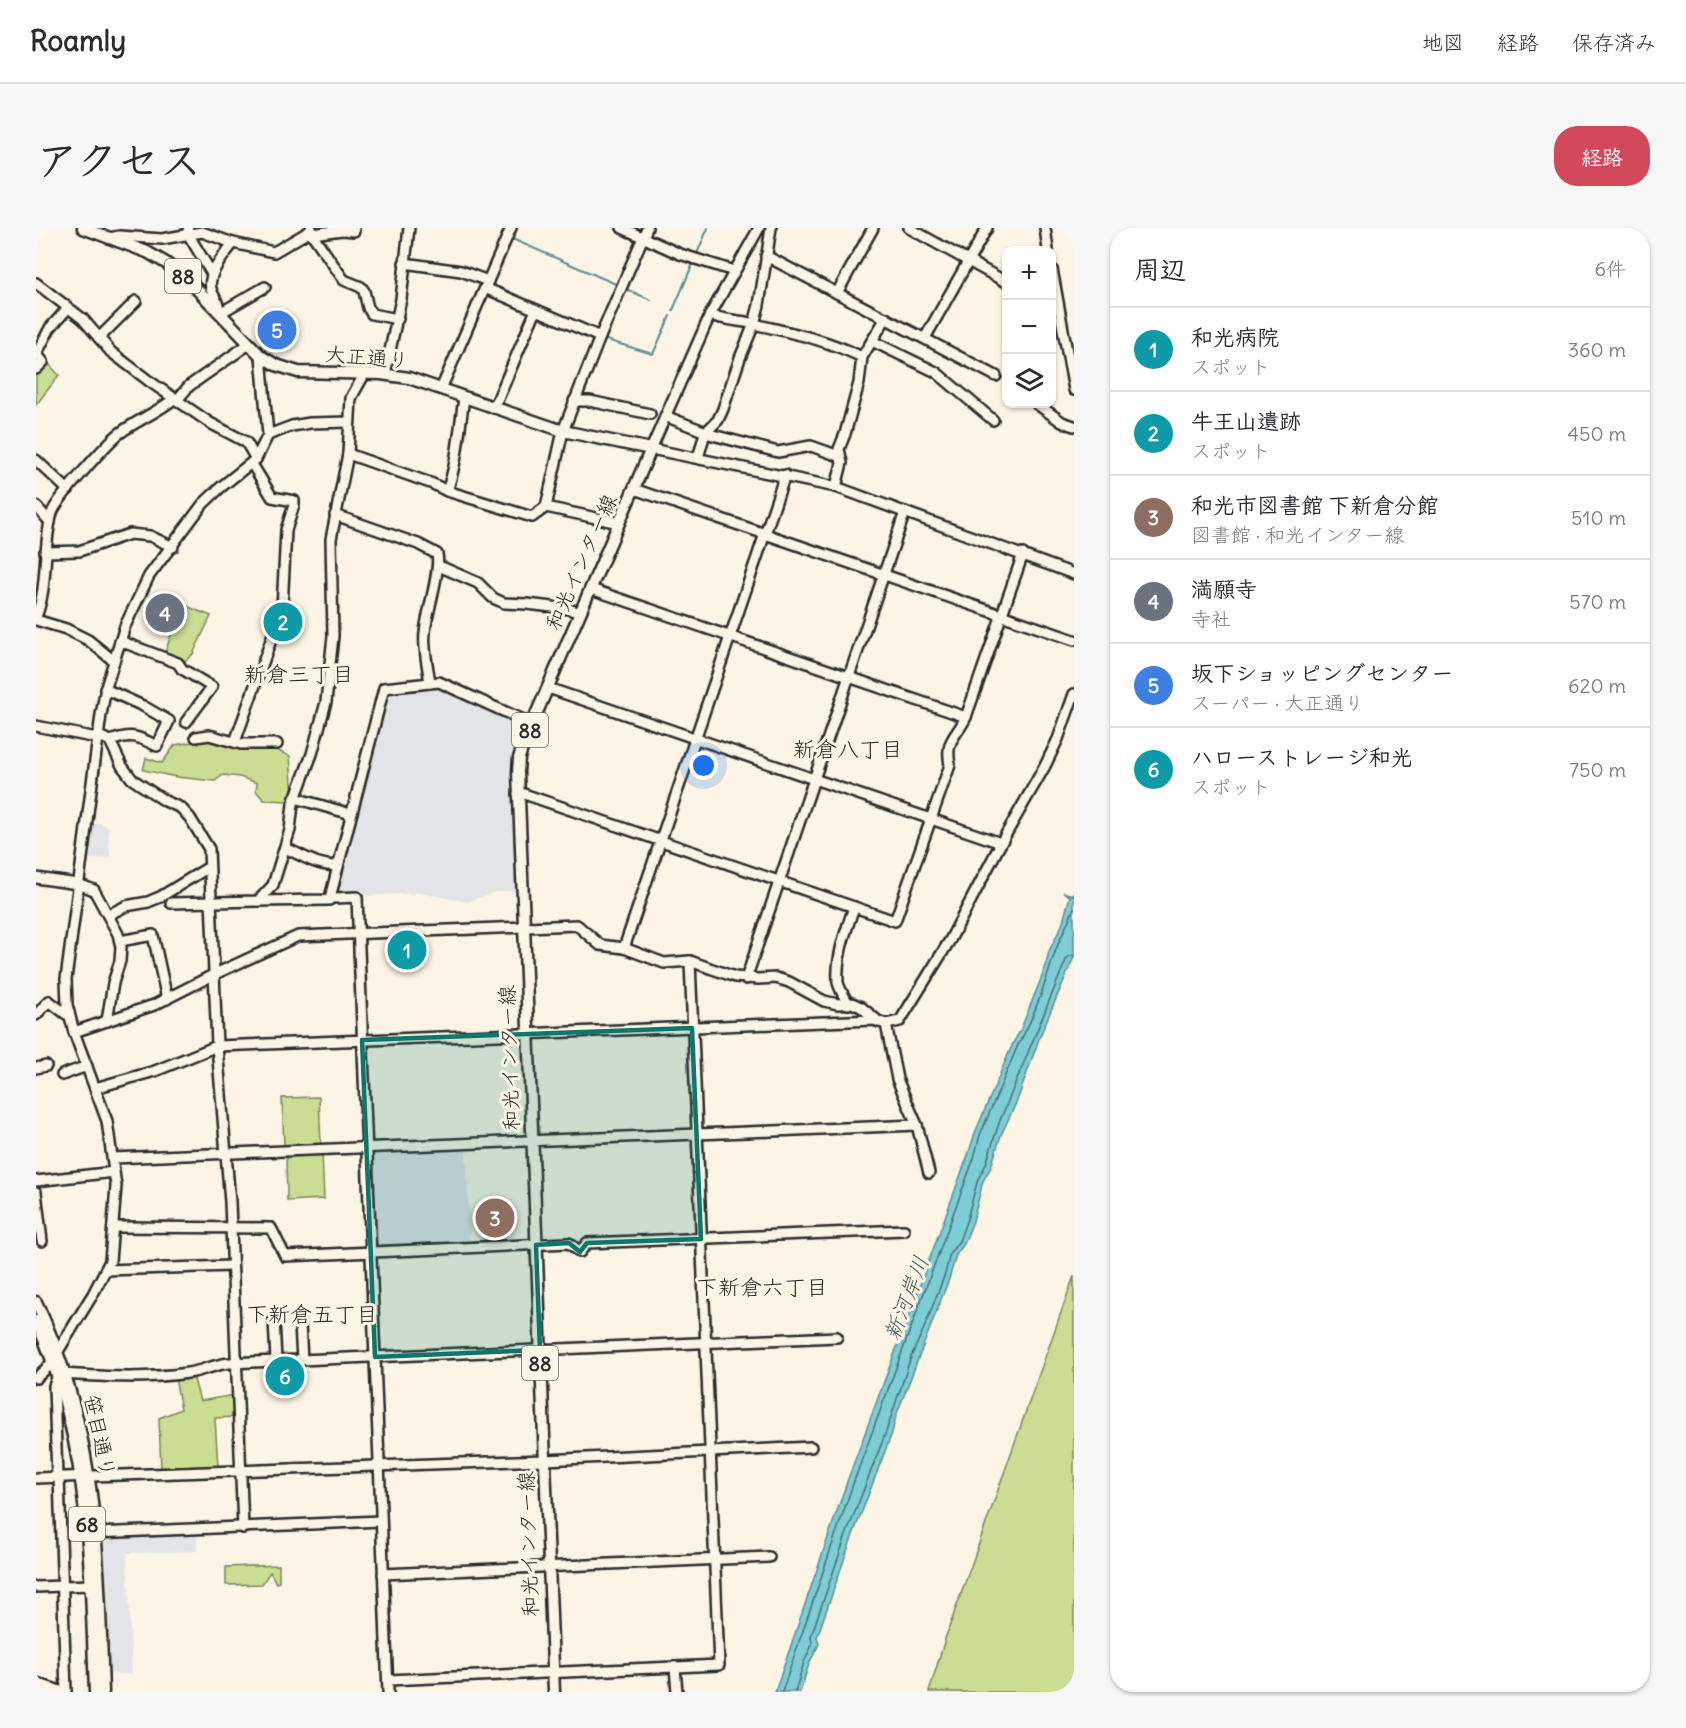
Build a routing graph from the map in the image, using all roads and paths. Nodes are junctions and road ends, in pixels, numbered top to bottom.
1 (83, 228) edge
2 (354, 228) edge
3 (409, 228) edge
4 (511, 228) edge
5 (622, 228) edge
6 (759, 228) edge
7 (771, 228) edge
8 (873, 228) edge
9 (909, 228) edge
10 (987, 228) edge
11 (1045, 228) edge
12 (188, 231) edge
13 (311, 231) edge
14 (220, 233) edge
15 (645, 233) edge
16 (110, 238) junction
17 (233, 243) junction
18 (1047, 246) edge
19 (766, 256) junction
20 (968, 261) junction
21 (404, 262) junction
22 (734, 271) junction
23 (212, 274) junction
24 (1002, 280) edge
25 (36, 283) edge
26 (486, 284) junction
27 (265, 287) dead end
28 (837, 292) junction
29 (135, 301) dead end
30 (68, 308) junction
31 (1056, 309) edge
32 (536, 310) junction
33 (219, 312) junction
34 (710, 315) junction
35 (886, 318) junction
36 (398, 319) junction
37 (754, 324) junction
38 (600, 337) junction
39 (99, 338) junction
40 (925, 338) junction
41 (872, 341) junction
42 (249, 344) junction
43 (36, 353) edge
44 (261, 356) junction
45 (862, 357) junction
46 (36, 369) edge
47 (365, 373) junction
48 (385, 374) junction
49 (996, 376) dead end
50 (441, 389) junction
51 (1074, 390) edge
52 (464, 398) junction
53 (176, 399) junction
54 (574, 401) junction
55 (494, 408) junction
56 (1042, 408) edge
57 (650, 414) dead end
58 (665, 416) junction
59 (993, 420) dead end
60 (349, 422) junction
61 (1074, 426) edge
62 (562, 430) junction
63 (706, 433) junction
64 (268, 435) junction
65 (651, 449) junction
66 (348, 454) junction
67 (839, 456) junction
68 (698, 458) junction
69 (36, 460) edge
70 (254, 461) junction
71 (785, 476) junction
72 (836, 487) junction
73 (634, 489) junction
74 (68, 490) junction
75 (447, 491) junction
76 (36, 507) edge
77 (546, 507) junction
78 (905, 512) junction
79 (335, 515) junction
80 (50, 522) junction
81 (619, 523) junction
82 (766, 535) junction
83 (173, 547) junction
84 (1023, 554) junction
85 (41, 560) edge
86 (439, 566) junction
87 (1074, 574) edge
88 (884, 575) junction
89 (591, 589) junction
90 (580, 613) junction
91 (1000, 615) junction
92 (36, 619) edge
93 (731, 637) junction
94 (1074, 640) edge
95 (120, 641) junction
96 (114, 661) junction
97 (849, 677) junction
98 (430, 683) junction
99 (548, 688) junction
100 (105, 689) junction
101 (1074, 694) edge
102 (966, 717) junction
103 (186, 722) dead end
104 (532, 723) junction
105 (36, 726) edge
106 (97, 736) junction
107 (196, 737) dead end
108 (695, 739) junction
109 (110, 741) junction
110 (235, 742) junction
111 (277, 744) dead end
112 (813, 779) junction
113 (518, 794) junction
114 (295, 798) junction
115 (351, 814) junction
116 (932, 820) junction
117 (660, 841) junction
118 (1001, 843) junction
119 (285, 848) junction
120 (338, 866) junction
121 (209, 867) junction
122 (36, 878) edge
123 (778, 881) junction
124 (78, 884) junction
125 (332, 897) junction
126 (258, 901) junction
127 (211, 902) junction
128 (171, 903) dead end
129 (854, 908) junction
130 (108, 915) junction
131 (523, 928) junction
132 (358, 934) junction
133 (120, 941) junction
134 (624, 948) junction
135 (690, 961) junction
136 (215, 974) junction
137 (746, 978) junction
138 (167, 999) junction
139 (848, 1004) junction
140 (69, 1013) junction
141 (36, 1015) edge
142 (107, 1021) junction
143 (883, 1023) junction
144 (692, 1028) junction
145 (74, 1032) junction
146 (528, 1034) junction
147 (362, 1040) junction
148 (217, 1046) junction
149 (87, 1066) junction
150 (63, 1075) dead end
151 (95, 1088) junction
152 (917, 1125) junction
153 (696, 1133) junction
154 (532, 1140) junction
155 (367, 1148) junction
156 (226, 1154) junction
157 (113, 1158) junction
158 (114, 1172) junction
159 (929, 1173) dead end
160 (36, 1181) edge
161 (36, 1198) edge
162 (113, 1227) junction
163 (231, 1228) junction
164 (904, 1230) dead end
165 (701, 1239) junction
166 (42, 1241) dead end
167 (536, 1245) junction
168 (370, 1251) junction
169 (232, 1266) junction
170 (106, 1270) junction
171 (36, 1302) edge
172 (274, 1319) dead end
173 (36, 1321) edge
174 (300, 1324) dead end
175 (837, 1337) dead end
176 (705, 1344) junction
177 (540, 1350) junction
178 (55, 1356) junction
179 (375, 1357) junction
180 (276, 1360) junction
181 (302, 1360) junction
182 (236, 1363) junction
183 (62, 1375) junction
184 (36, 1378) edge
185 (811, 1447) dead end
186 (710, 1452) junction
187 (545, 1460) junction
188 (379, 1466) junction
189 (240, 1472) junction
190 (58, 1477) junction
191 (86, 1477) junction
192 (36, 1478) edge
193 (381, 1521) junction
194 (243, 1528) junction
195 (96, 1533) junction
196 (769, 1557) dead end
197 (714, 1559) junction
198 (549, 1565) junction
199 (383, 1574) junction
200 (91, 1585) junction
201 (62, 1586) junction
202 (36, 1587) edge
203 (675, 1667) junction
204 (553, 1672) junction
205 (388, 1680) junction
206 (36, 1683) edge
207 (64, 1692) edge
208 (95, 1692) edge
209 (103, 1692) edge
210 (388, 1692) edge
211 (554, 1692) edge
212 (677, 1692) edge

1 - 16 main road, 大正通り / 88
2 - 13 street
3 - 21 street
4 - 26 street
5 - 15 street
6 - 22 street
7 - 19 street
8 - 28 street
9 - 20 street
10 - 20 street
11 - 18 street
12 - 14 street
12 - 16 street
12 - 23 street
13 - 17 street
13 - 36 street
14 - 17 street
15 - 22 street
15 - 38 street
16 - 33 main road, 大正通り / 88
17 - 23 street
19 - 28 street
19 - 37 street
20 - 24 street
20 - 40 street
21 - 26 street
21 - 36 street
22 - 34 street
23 - 33 street
25 - 30 street
26 - 32 street
26 - 50 street
27 - 33 street
28 - 35 street
29 - 39 street
30 - 39 street
30 - 43 street
31 - 51 street
32 - 38 street
32 - 55 street
33 - 42 main road, 大正通り / 88
34 - 37 street
34 - 58 street
35 - 40 street
35 - 41 street
36 - 48 street
37 - 45 street
37 - 63 street
38 - 54 street
39 - 53 street
40 - 49 street
41 - 45 street
41 - 59 street
42 - 44 main road, 大正通り / 88
42 - 53 street
43 - 46 street
44 - 47 main road, 大正通り / 88
44 - 64 street
45 - 67 street
47 - 48 main road, 大正通り / 88
47 - 60 street
48 - 50 main road, 大正通り / 88
50 - 52 main road, 大正通り / 88
52 - 55 main road, 大正通り / 88
52 - 75 street
53 - 70 street
53 - 74 street
54 - 57 street
54 - 62 street
55 - 62 main road, 大正通り / 88
56 - 61 street
58 - 63 street
58 - 65 street
60 - 64 street
60 - 66 street
62 - 65 main road, 大正通り / 88
62 - 77 street
63 - 67 street
63 - 68 street
64 - 70 street
65 - 68 street
65 - 73 main road, 和光インター線 / 88
66 - 75 street
66 - 79 street
67 - 72 street
68 - 71 street
69 - 74 street
70 - 83 street
70 - 110 street
71 - 72 street
71 - 82 street
72 - 78 street
73 - 81 main road, 和光インター線 / 88
73 - 82 street
74 - 80 street
75 - 77 street
76 - 80 street
77 - 81 street
78 - 84 street
78 - 88 street
79 - 86 street
79 - 114 street
80 - 85 street
81 - 89 main road, 和光インター線 / 88
82 - 88 street
82 - 93 street
83 - 85 street
83 - 95 street
84 - 87 street
84 - 91 street
85 - 92 street
86 - 90 street
86 - 98 street
88 - 91 street
88 - 97 street
89 - 90 main road, 和光インター線 / 88
89 - 93 street
90 - 99 main road, 和光インター線 / 88
91 - 94 street
91 - 102 street
92 - 96 street
93 - 97 street
93 - 108 street
95 - 96 street
95 - 103 street
96 - 100 street
97 - 102 street
97 - 112 street
98 - 104 street
98 - 115 street
99 - 104 main road, 和光インター線 / 88
99 - 108 street
100 - 106 street
100 - 109 street
101 - 118 street
102 - 116 street
104 - 113 main road, 和光インター線 / 88
105 - 106 street
106 - 109 street
106 - 124 street
107 - 110 street
108 - 112 street
108 - 117 street
109 - 121 street
110 - 111 street
112 - 116 street
112 - 123 street
113 - 117 street
113 - 131 main road, 和光インター線 / 88
114 - 115 street
114 - 119 street
115 - 120 street
116 - 118 street
116 - 129 street
117 - 123 street
117 - 134 street
118 - 143 street
119 - 120 street
119 - 126 street
120 - 125 street
121 - 127 street
121 - 130 street
122 - 124 street
123 - 129 street
123 - 137 street
124 - 130 street
124 - 140 street
125 - 126 street
125 - 132 street
126 - 127 street
127 - 128 street
127 - 136 street
129 - 139 street
130 - 133 street
131 - 132 street
131 - 134 street
131 - 146 main road, 和光インター線 / 88
132 - 136 street
132 - 147 street
133 - 138 street
133 - 142 street
134 - 135 street
135 - 137 street
135 - 144 street
136 - 138 street
136 - 148 street
137 - 139 street
138 - 142 street
139 - 143 street
140 - 141 street
140 - 145 street
142 - 145 street
143 - 144 street
143 - 152 street
144 - 146 street
144 - 153 street
145 - 149 street
146 - 147 street
146 - 154 main road, 和光インター線 / 88
147 - 148 street
147 - 155 street
148 - 151 street
148 - 156 street
149 - 150 street
149 - 151 street
151 - 157 street
152 - 153 street
152 - 159 street
153 - 154 street
153 - 165 street
154 - 155 street
154 - 167 main road, 和光インター線 / 88
155 - 156 street
155 - 168 street
156 - 157 street
156 - 163 street
157 - 158 street
158 - 160 street
158 - 162 street
161 - 166 street
162 - 163 street
162 - 170 street
163 - 168 street
163 - 169 street
164 - 165 street
165 - 167 street
165 - 176 street
167 - 168 street
167 - 177 main road, 和光インター線 / 88
168 - 179 street
169 - 170 street
169 - 182 street
170 - 178 street
171 - 178 main road, 笹目通り / 68
172 - 180 street
173 - 178 main road, 笹目通り / 68
174 - 181 street
175 - 176 street
176 - 177 street
176 - 186 street
177 - 179 street
177 - 187 main road, 和光インター線 / 88
178 - 183 main road, 笹目通り / 68
178 - 184 street
179 - 181 street
179 - 188 street
180 - 181 street
180 - 182 street
182 - 183 street
182 - 189 street
183 - 190 street
183 - 191 main road, 笹目通り / 68
185 - 186 street
186 - 187 street
186 - 197 street
187 - 188 street
187 - 198 main road, 和光インター線 / 88
188 - 189 street
188 - 193 street
189 - 191 street
189 - 194 street
190 - 191 street
190 - 192 street
190 - 201 street
191 - 195 main road, 笹目通り / 68
191 - 200 main road, 笹目通り / 68
193 - 194 street
193 - 199 street
194 - 195 street
195 - 209 main road, 笹目通り / 68
196 - 197 street
197 - 198 street
197 - 203 street
198 - 199 street
198 - 204 main road, 和光インター線 / 88
199 - 205 street
200 - 201 street
200 - 208 main road, 笹目通り / 68
201 - 202 street
201 - 207 street
203 - 204 street
203 - 212 street
204 - 205 street
204 - 211 main road, 和光インター線 / 88
205 - 210 street
206 - 207 street

